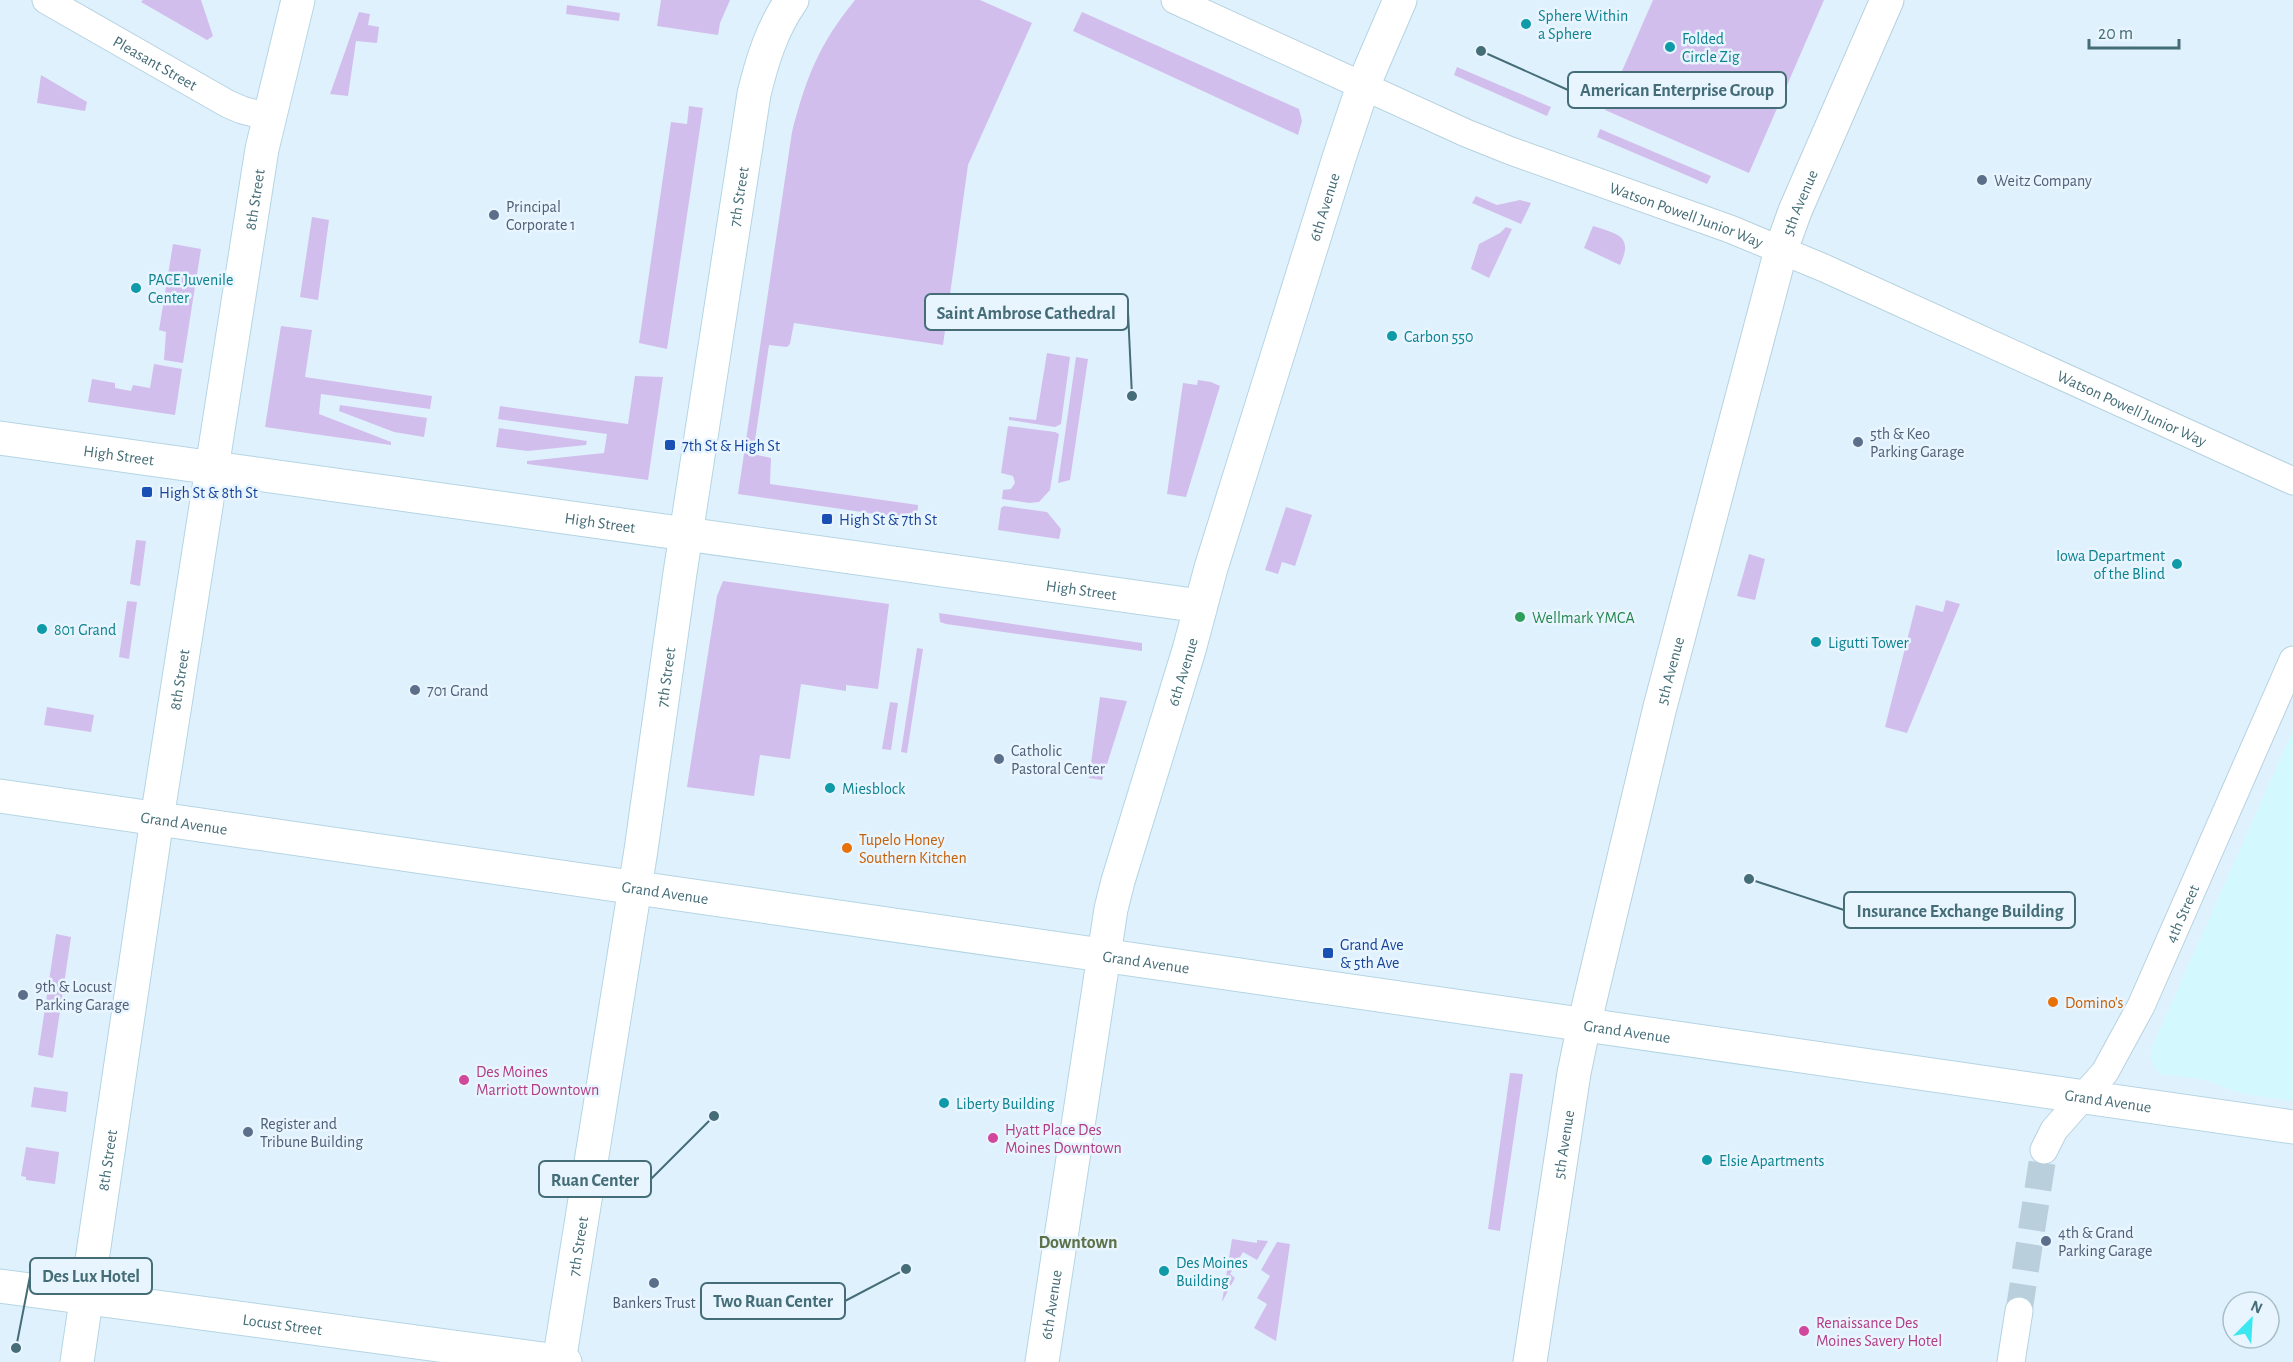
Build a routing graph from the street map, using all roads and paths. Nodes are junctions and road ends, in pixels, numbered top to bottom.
1 (46, 0) edge
2 (298, 0) edge
3 (792, 0) edge
4 (1175, 0) edge
5 (1400, 0) edge
6 (1887, 0) edge
7 (1363, 86) junction
8 (269, 117) junction
9 (1781, 250) junction
10 (0, 438) edge
11 (211, 467) junction
12 (2293, 481) edge
13 (686, 534) junction
14 (1200, 606) junction
15 (2293, 660) edge
16 (0, 796) edge
17 (157, 819) junction
18 (634, 888) junction
19 (1104, 957) junction
20 (1584, 1025) junction
21 (2085, 1096) junction
22 (2293, 1127) edge
23 (2044, 1150) tunnel mouth
24 (0, 1286) edge
25 (87, 1298) junction
26 (2019, 1311) tunnel mouth
27 (77, 1362) edge
28 (561, 1362) edge
29 (1042, 1362) edge
30 (1530, 1362) edge
31 (2011, 1362) edge

1 - 8 street, Pleasant Street
2 - 8 main road, 8th Street
3 - 13 main road, 7th Street
4 - 7 street, Watson Powell Junior Way
5 - 7 main road, 6th Avenue
6 - 9 main road, 5th Avenue
7 - 9 street, Watson Powell Junior Way
7 - 14 main road, 6th Avenue
8 - 11 main road, 8th Street
9 - 12 street, Watson Powell Junior Way
9 - 20 main road, 5th Avenue
10 - 11 main road, High Street
11 - 13 main road, High Street
11 - 17 main road, 8th Street
13 - 14 main road, High Street
13 - 18 main road, 7th Street
14 - 19 main road, 6th Avenue
15 - 21 street, 4th Street
16 - 17 main road, Grand Avenue
17 - 18 main road, Grand Avenue
17 - 25 main road, 8th Street
18 - 19 main road, Grand Avenue
18 - 28 main road, 7th Street
19 - 20 main road, Grand Avenue
19 - 29 main road, 6th Avenue
20 - 21 main road, Grand Avenue
20 - 30 main road, 5th Avenue
21 - 22 main road, Grand Avenue
21 - 23 street, 4th Street
24 - 25 main road, Locust Street
25 - 27 main road, 8th Street
25 - 28 main road, Locust Street
26 - 31 street

